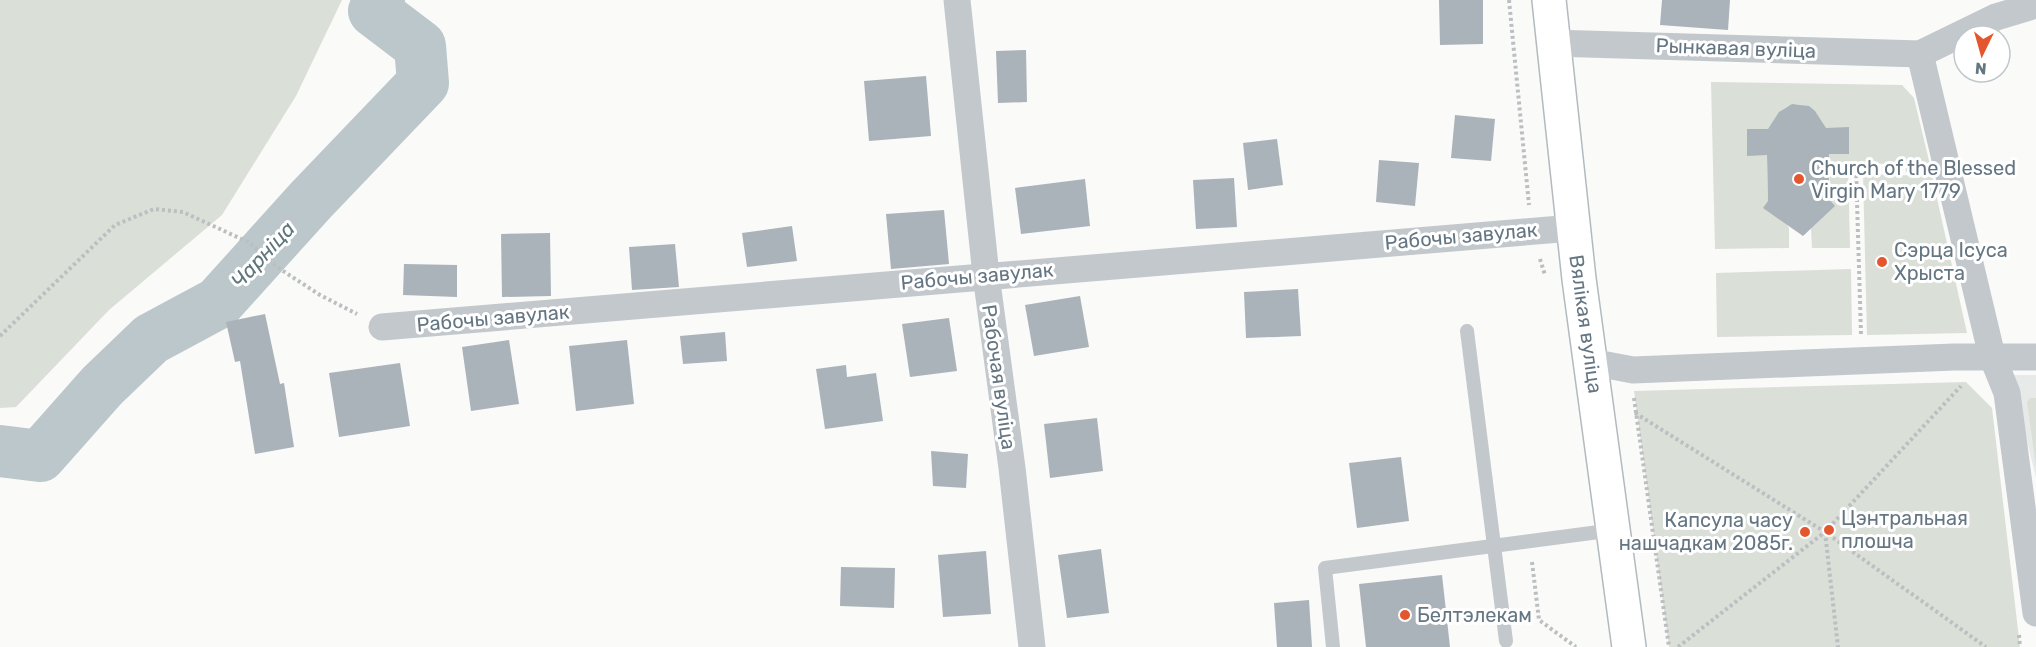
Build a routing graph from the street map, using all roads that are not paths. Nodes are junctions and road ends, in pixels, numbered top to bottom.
1 (957, 0) edge
2 (1549, 0) edge
3 (2036, 5) edge
4 (1552, 43) junction
5 (1920, 54) junction
6 (1573, 228) junction
7 (986, 275) junction
8 (381, 327) road end
9 (1467, 331) dead end
10 (1992, 356) junction
11 (2036, 357) edge
12 (1591, 362) junction
13 (1614, 530) junction
14 (1493, 546) junction
15 (2027, 619) edge
16 (1506, 640) dead end
17 (1032, 647) edge
18 (1334, 647) edge
19 (1629, 647) edge

1 - 7 street, Рабочая вуліца
2 - 4 main road, Вялікая вуліца
3 - 5 street, Рынкавая вуліца
4 - 5 street, Рынкавая вуліца
4 - 6 main road, Вялікая вуліца
5 - 10 street
6 - 7 street, Рабочы завулак
6 - 12 main road, Вялікая вуліца
7 - 8 street, Рабочы завулак
7 - 17 street, Рабочая вуліца
9 - 14 lane
10 - 11 street
10 - 12 street
10 - 15 street
12 - 13 main road, Вялікая вуліца
13 - 14 lane
13 - 19 main road, Вялікая вуліца
14 - 16 lane
14 - 18 lane

